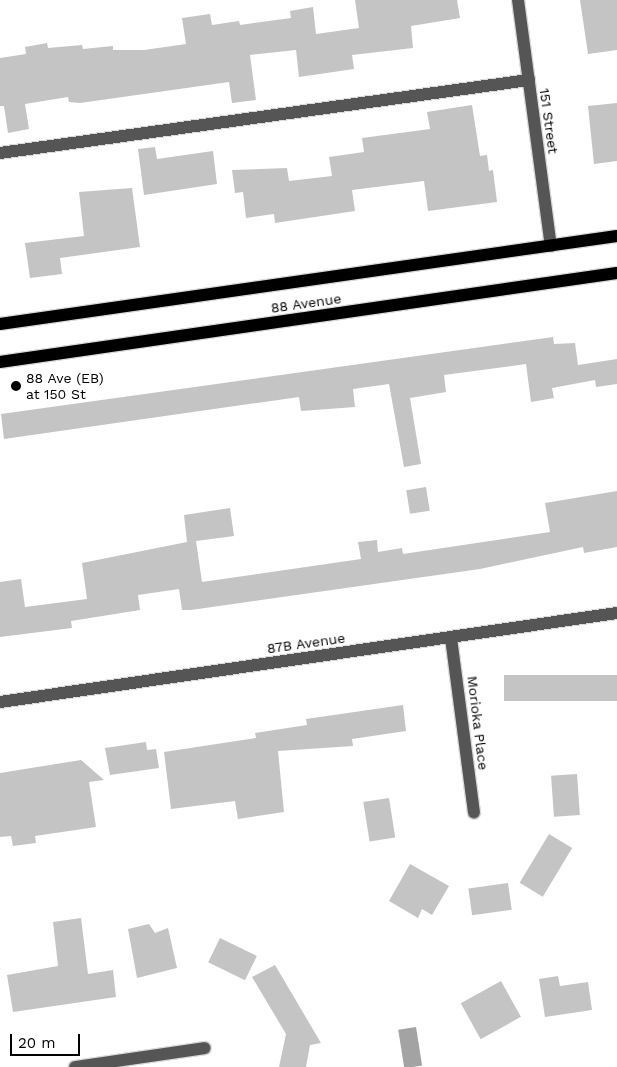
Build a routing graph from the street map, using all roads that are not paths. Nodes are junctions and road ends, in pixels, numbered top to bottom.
1 (518, 0) edge
2 (529, 80) junction
3 (0, 153) edge
4 (617, 236) edge
5 (551, 246) junction
6 (617, 273) edge
7 (0, 324) edge
8 (0, 362) edge
9 (617, 613) edge
10 (451, 638) junction
11 (0, 702) edge
12 (474, 812) dead end
13 (205, 1048) dead end
14 (75, 1067) edge

1 - 2 street, 151 Street
2 - 3 street
2 - 5 street, 151 Street
4 - 5 main road, 88 Avenue
5 - 7 main road, 88 Avenue
6 - 8 main road, 88 Avenue
9 - 10 street, 87B Avenue
10 - 11 street, 87B Avenue
10 - 12 street, Morioka Place
13 - 14 street

